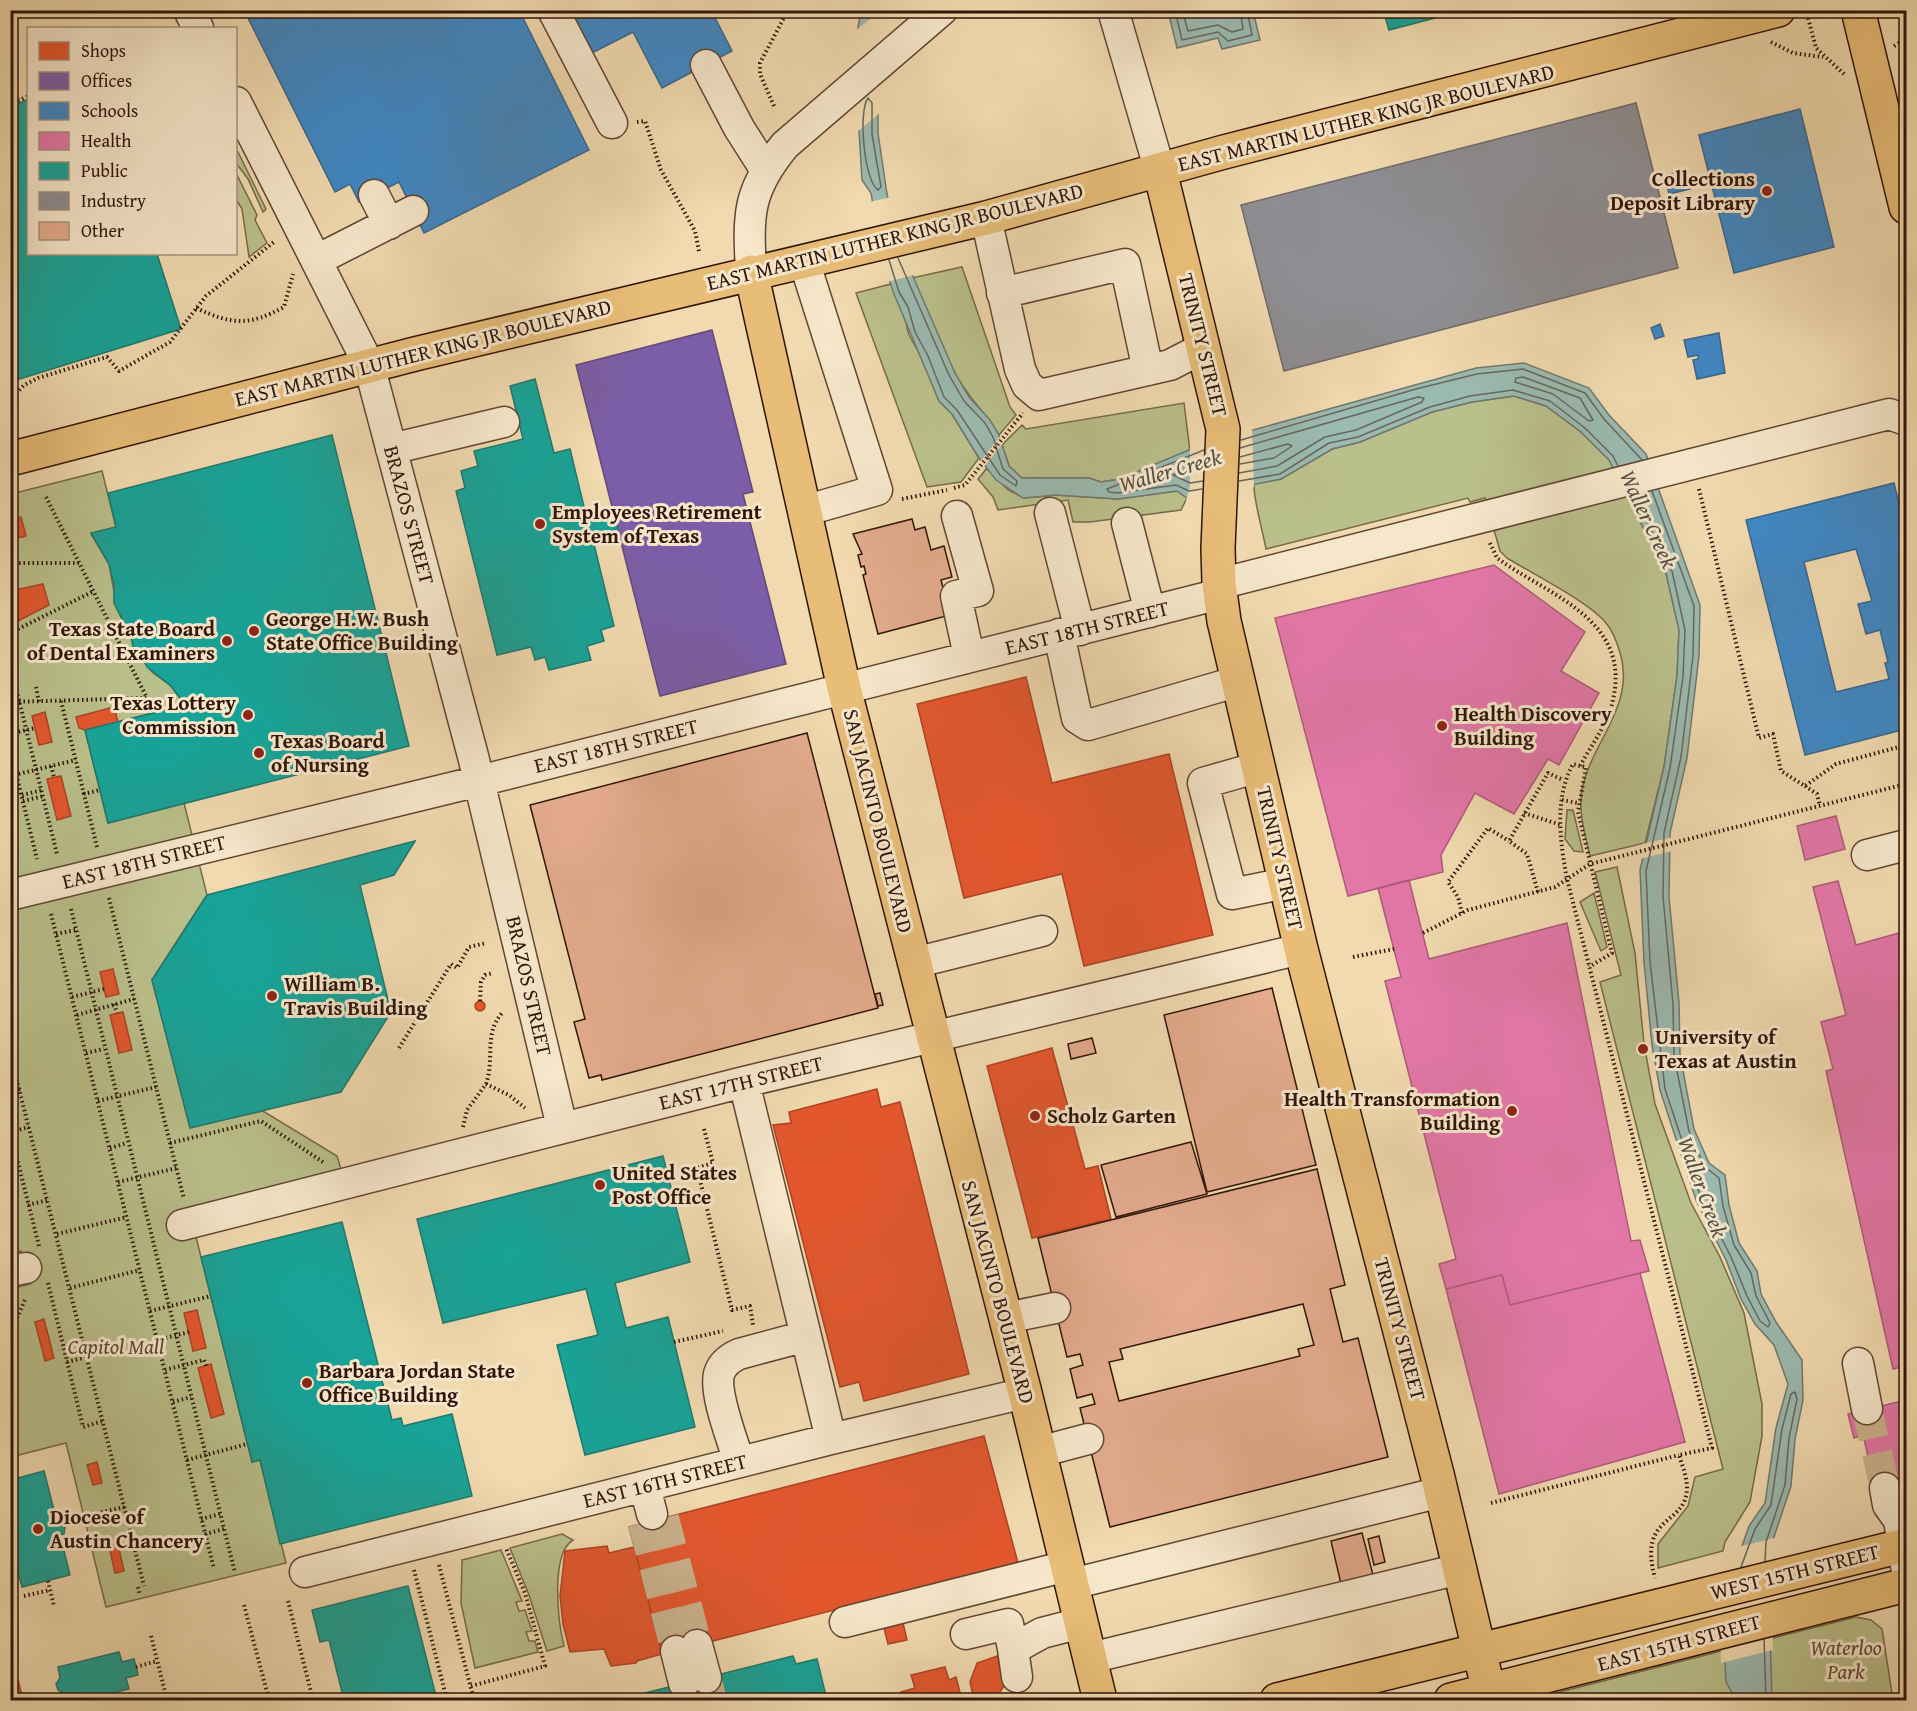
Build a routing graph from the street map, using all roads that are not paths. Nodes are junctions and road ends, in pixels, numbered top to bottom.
1 (189, 10) edge
2 (553, 10) edge
3 (942, 10) edge
4 (1113, 10) edge
5 (1778, 10) edge
6 (1858, 10) edge
7 (198, 27) edge
8 (706, 65) dead end
9 (237, 104) edge
10 (612, 123) road end
11 (1899, 143) edge
12 (765, 169) junction
13 (1160, 171) junction
14 (374, 195) dead end
15 (1906, 207) edge
16 (986, 218) junction
17 (815, 259) junction
18 (306, 262) junction
19 (752, 272) junction
20 (1002, 293) junction
21 (1203, 348) junction
22 (369, 365) junction
23 (1148, 370) junction
24 (1906, 420) edge
25 (504, 422) dead end
26 (391, 449) junction
27 (10, 459) edge
28 (804, 511) junction
29 (1050, 513) dead end
30 (957, 516) dead end
31 (1127, 523) dead end
32 (1219, 589) junction
33 (1150, 612) junction
34 (1070, 632) junction
35 (969, 656) junction
36 (1239, 681) junction
37 (844, 688) junction
38 (1259, 767) junction
39 (479, 781) junction
40 (1906, 845) edge
41 (1867, 855) dead end
42 (1286, 883) junction
43 (10, 895) edge
44 (1042, 931) dead end
45 (1301, 949) junction
46 (914, 963) junction
47 (932, 1037) junction
48 (744, 1082) junction
49 (562, 1127) junction
50 (184, 1214) road end
51 (1055, 1308) dead end
52 (1006, 1318) junction
53 (806, 1336) junction
54 (1857, 1363) dead end
55 (1025, 1393) junction
56 (1868, 1409) tunnel mouth
57 (831, 1439) junction
58 (1088, 1439) dead end
59 (1040, 1452) junction
60 (739, 1462) junction
61 (1885, 1488) tunnel mouth
62 (1441, 1492) junction
63 (1904, 1537) edge
64 (1460, 1569) junction
65 (305, 1572) dead end
66 (1069, 1575) junction
67 (1906, 1585) edge
68 (1688, 1599) joint
69 (845, 1622) dead end
70 (1081, 1623) junction
71 (966, 1634) dead end
72 (686, 1648) tunnel mouth
73 (1478, 1650) junction
74 (1090, 1658) junction
75 (1018, 1679) edge
76 (695, 1681) tunnel mouth
77 (1490, 1696) edge
78 (1100, 1701) edge
79 (1277, 1701) edge
80 (1451, 1701) edge

1 - 7 street
2 - 10 street
3 - 12 street, SAN JACINTO BOULEVARD
4 - 13 street, TRINITY STREET
5 - 13 main road, EAST MARTIN LUTHER KING JR BOULEVARD
6 - 11 main road
8 - 12 street
9 - 18 street, BRAZOS STREET
11 - 15 main road
12 - 19 street, SAN JACINTO BOULEVARD
13 - 16 main road, EAST MARTIN LUTHER KING JR BOULEVARD
13 - 21 main road, TRINITY STREET
14 - 18 street
16 - 17 main road, EAST MARTIN LUTHER KING JR BOULEVARD
16 - 20 street
17 - 19 main road, EAST MARTIN LUTHER KING JR BOULEVARD
17 - 28 street
18 - 22 street, BRAZOS STREET
19 - 22 main road, EAST MARTIN LUTHER KING JR BOULEVARD
19 - 28 main road, SAN JACINTO BOULEVARD
20 - 23 street
20 - 23 street
21 - 23 street
21 - 32 main road, TRINITY STREET
22 - 26 street, BRAZOS STREET
22 - 27 main road, EAST MARTIN LUTHER KING JR BOULEVARD
24 - 32 street, EAST 18TH STREET
25 - 26 street
26 - 39 street, BRAZOS STREET
28 - 37 main road, SAN JACINTO BOULEVARD
29 - 34 street
30 - 35 street
31 - 33 street
32 - 33 street, EAST 18TH STREET
32 - 36 main road, TRINITY STREET
33 - 34 street, EAST 18TH STREET
34 - 35 street, EAST 18TH STREET
34 - 36 street
35 - 37 street, EAST 18TH STREET
36 - 38 main road, TRINITY STREET
37 - 39 street, EAST 18TH STREET
37 - 46 main road, SAN JACINTO BOULEVARD
38 - 42 main road, TRINITY STREET
38 - 42 street
39 - 43 street, EAST 18TH STREET
39 - 49 street, BRAZOS STREET
40 - 41 street
42 - 45 main road, TRINITY STREET
44 - 46 street
45 - 47 street, EAST 17TH STREET
45 - 62 main road, TRINITY STREET
46 - 47 main road, SAN JACINTO BOULEVARD
47 - 48 street, EAST 17TH STREET
47 - 52 main road, SAN JACINTO BOULEVARD
48 - 49 street, EAST 17TH STREET
48 - 53 street
49 - 50 street, EAST 17TH STREET
51 - 52 street
52 - 55 main road, SAN JACINTO BOULEVARD
53 - 57 street
53 - 60 street
54 - 56 street
55 - 57 street, EAST 16TH STREET
55 - 59 main road, SAN JACINTO BOULEVARD
57 - 60 street, EAST 16TH STREET
58 - 59 street
59 - 66 main road, SAN JACINTO BOULEVARD
60 - 65 street, EAST 16TH STREET
61 - 63 street
62 - 64 main road, TRINITY STREET
62 - 66 street
63 - 68 main road, WEST 15TH STREET
64 - 73 main road, TRINITY STREET
64 - 74 street
66 - 69 street
66 - 70 main road, SAN JACINTO BOULEVARD
67 - 77 main road, EAST 15TH STREET
68 - 73 main road, EAST 15TH STREET
70 - 74 main road, SAN JACINTO BOULEVARD
70 - 75 street
71 - 75 street
72 - 76 street
73 - 77 main road, TRINITY STREET
73 - 79 main road, EAST 15TH STREET
74 - 78 main road, SAN JACINTO BOULEVARD
77 - 80 main road, EAST 15TH STREET

